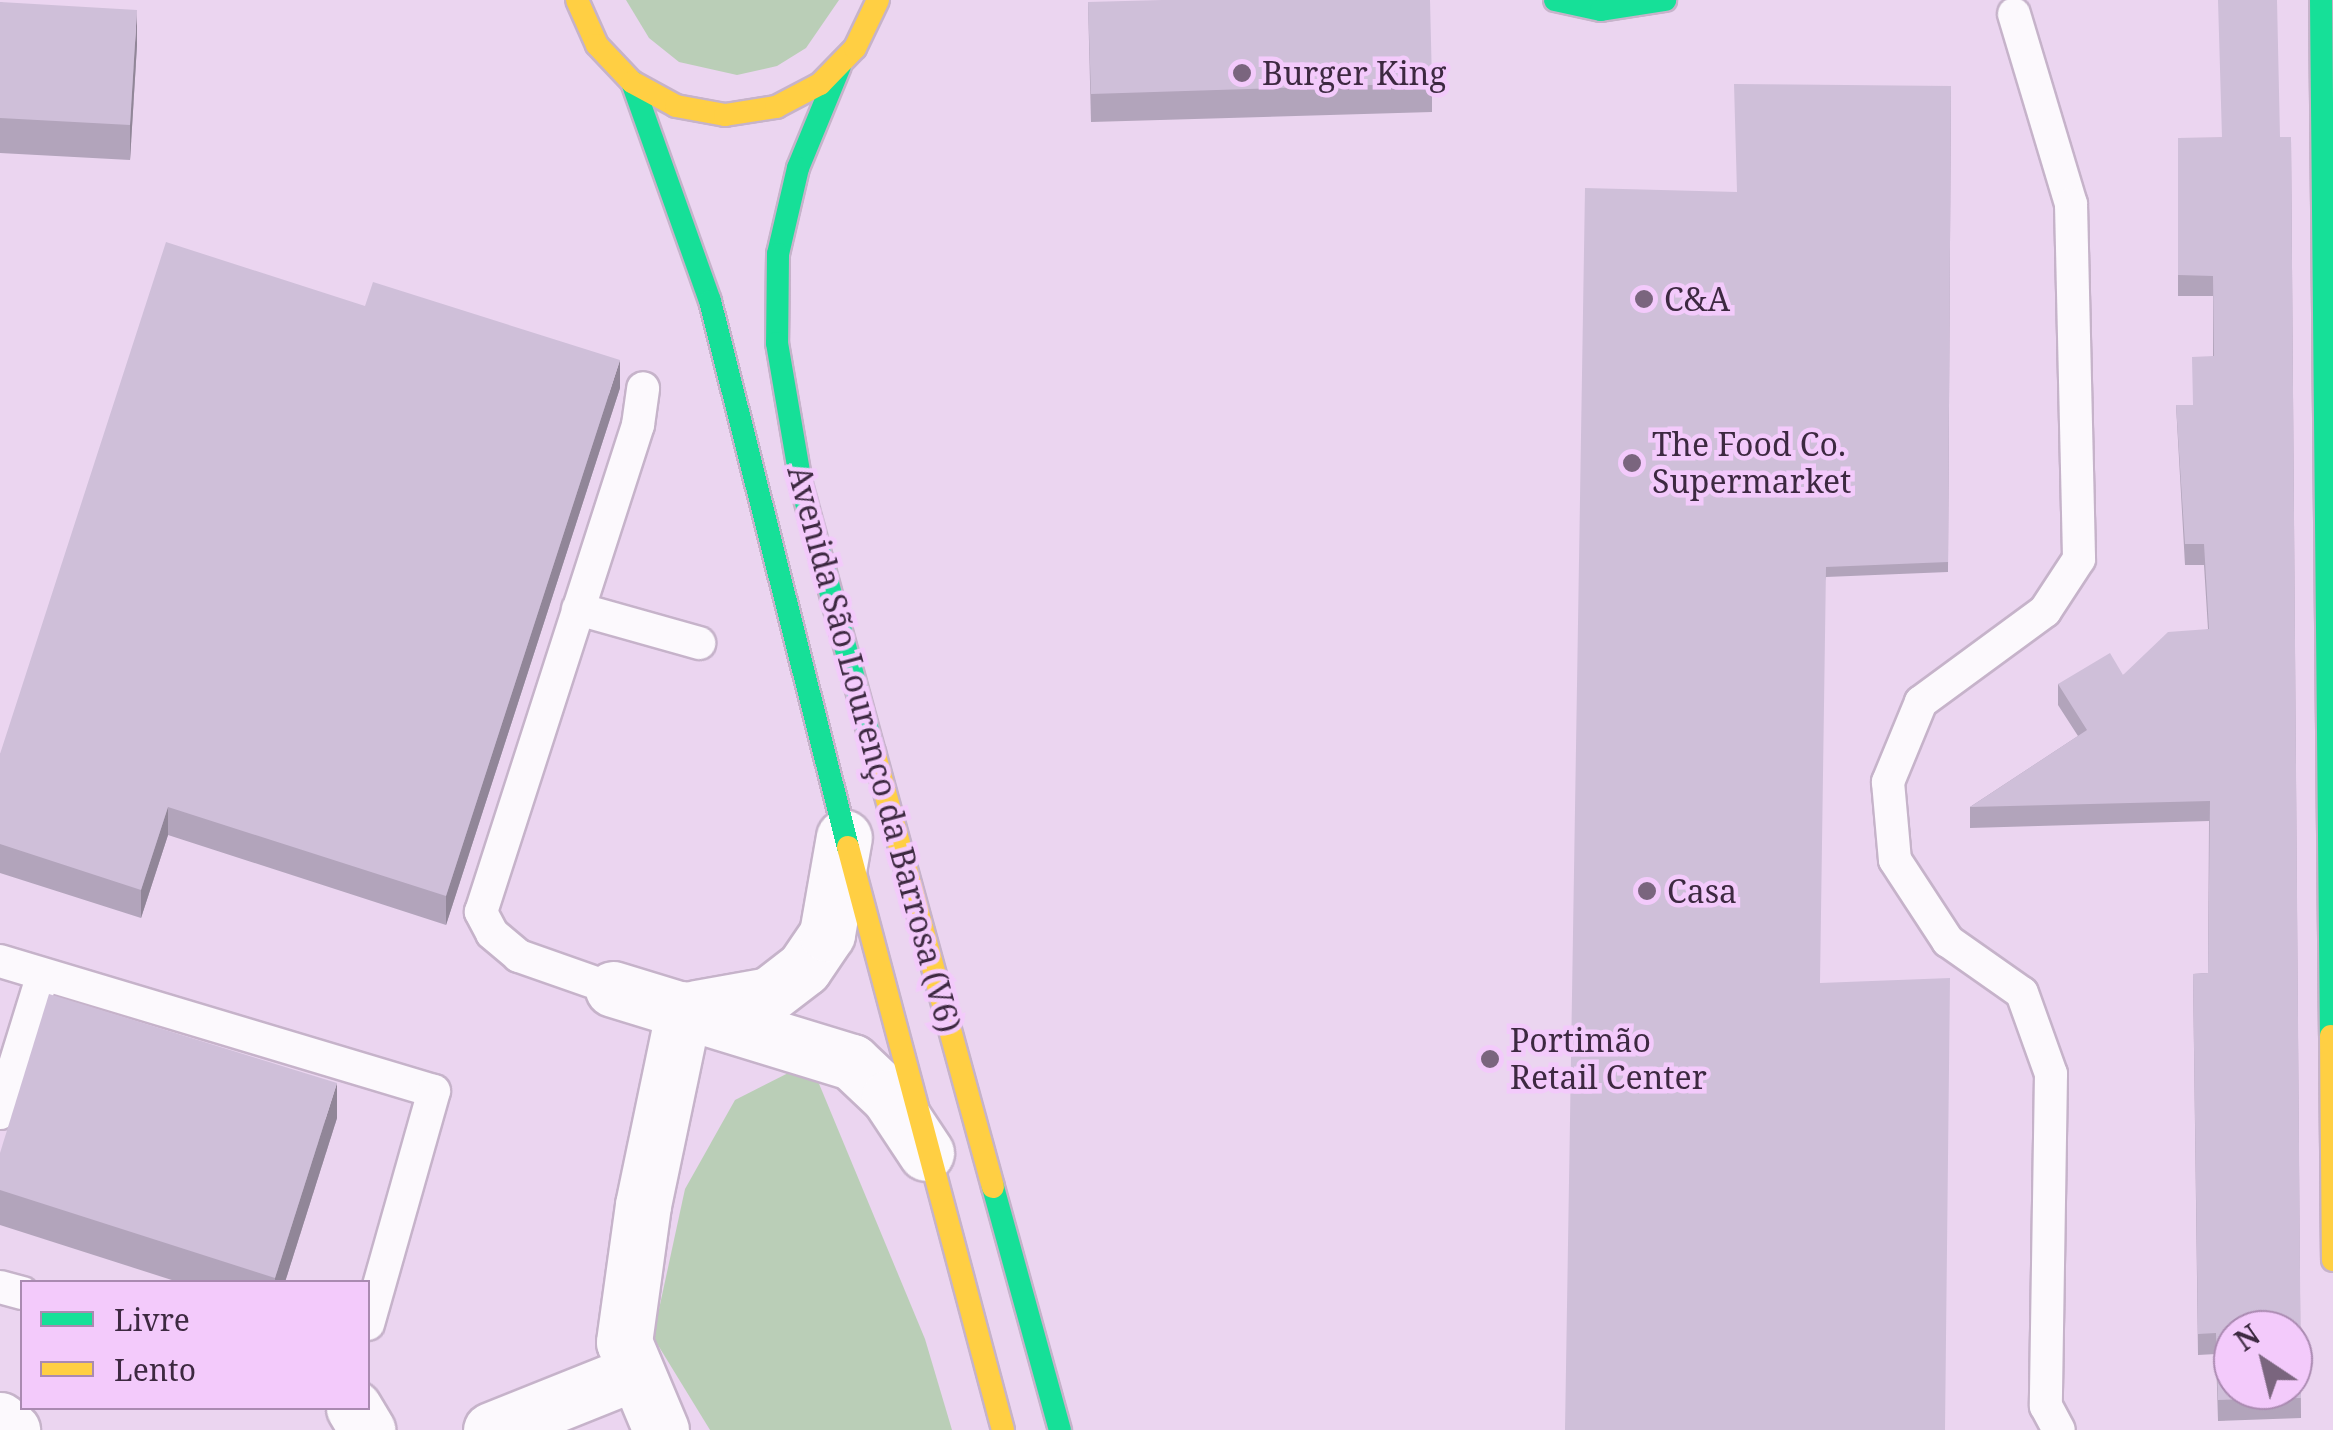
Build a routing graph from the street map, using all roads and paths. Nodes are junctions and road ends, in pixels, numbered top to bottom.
1 (556, 0) edge
2 (1556, 0) edge
3 (1665, 0) edge
4 (2322, 0) edge
5 (2009, 5) edge
6 (882, 9) edge
7 (581, 10) edge
8 (840, 66) junction
9 (632, 82) junction
10 (643, 388) dead end
11 (578, 609) junction
12 (2330, 620) edge
13 (698, 643) dead end
14 (844, 837) junction
15 (0, 961) edge
16 (44, 974) junction
17 (613, 989) joint
18 (684, 1009) junction
19 (0, 1113) edge
20 (927, 1156) junction
21 (2333, 1260) edge
22 (370, 1317) edge
23 (636, 1372) junction
24 (0, 1420) edge
25 (12, 1430) edge
26 (491, 1430) edge
27 (661, 1430) edge
28 (1003, 1430) edge
29 (1060, 1430) edge
30 (2059, 1430) edge

1 - 7 main road
2 - 3 main road
4 - 12 main road
5 - 30 lane
6 - 8 main road
7 - 9 main road
8 - 9 main road
8 - 29 main road, Avenida São Lourenço da Barrosa (V6)
9 - 14 main road, Avenida São Lourenço da Barrosa (V6)
10 - 11 lane
11 - 13 lane
11 - 17 lane
12 - 21 main road
14 - 18 street
14 - 20 main road, Avenida São Lourenço da Barrosa (V6)
15 - 16 lane
16 - 19 lane
16 - 22 lane
17 - 18 street
18 - 20 street
18 - 23 street
20 - 28 main road, Avenida São Lourenço da Barrosa (V6)
23 - 26 street
23 - 27 street
24 - 25 street

